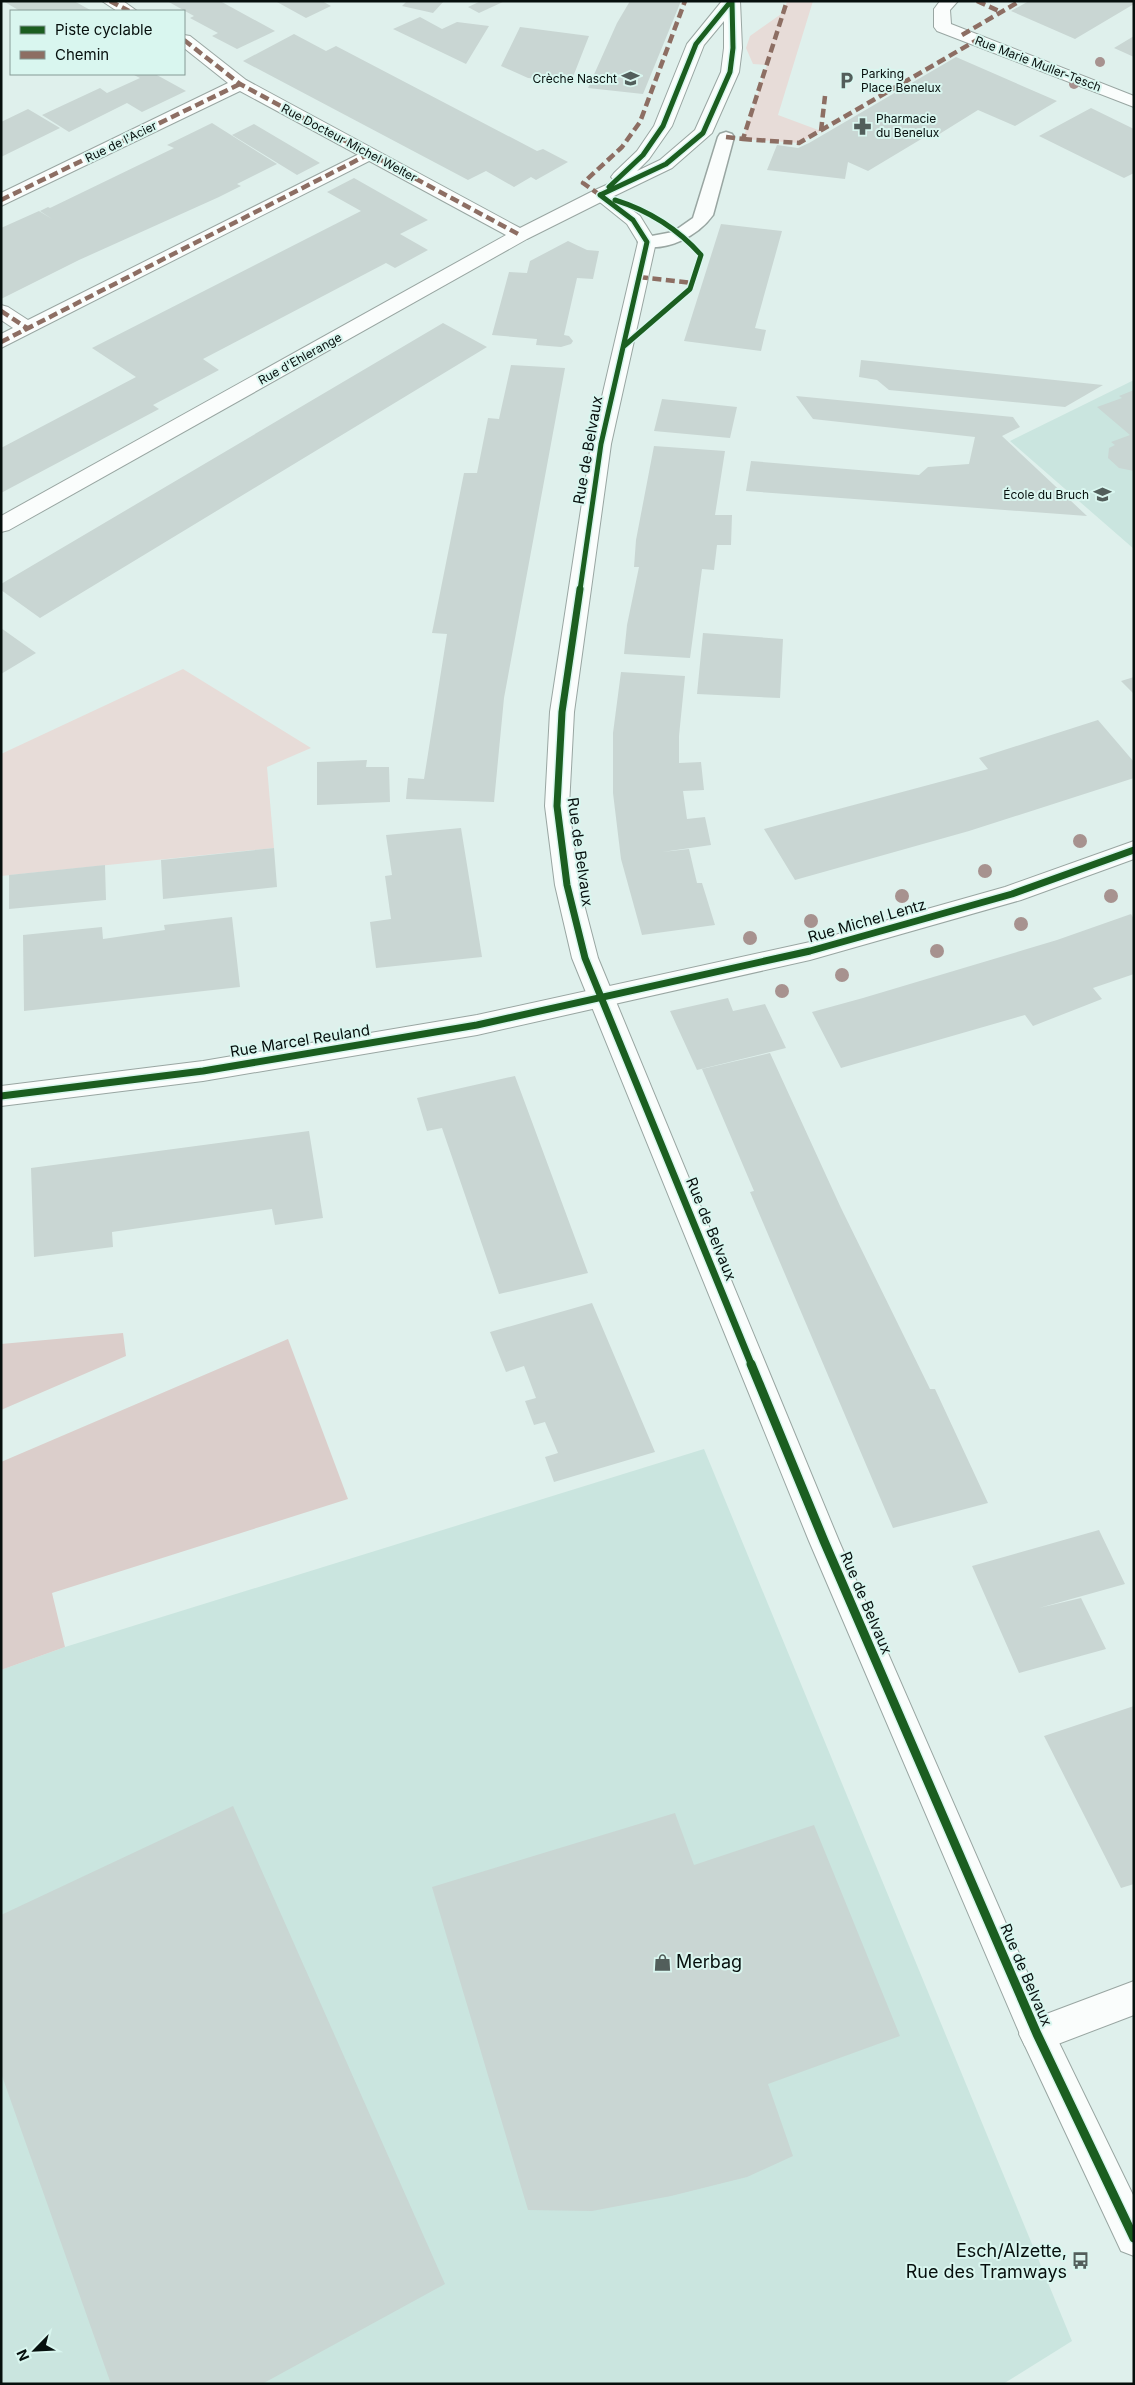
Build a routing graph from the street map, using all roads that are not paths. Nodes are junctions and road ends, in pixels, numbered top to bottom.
1 (110, 1) edge
2 (732, 1) edge
3 (950, 1) edge
4 (127, 10) edge
5 (185, 41) edge
6 (240, 84) junction
7 (1134, 102) edge
8 (726, 138) dead end
9 (369, 154) junction
10 (600, 195) junction
11 (1, 200) edge
12 (520, 235) junction
13 (647, 242) junction
14 (1, 311) edge
15 (1, 342) edge
16 (1, 526) edge
17 (1134, 850) edge
18 (601, 998) junction
19 (1, 1096) edge
20 (1134, 1998) edge
21 (1037, 2034) junction
22 (1134, 2238) edge

1 - 4 street
2 - 10 street
2 - 10 street
3 - 7 street, Rue Marie Muller-Tesch
5 - 6 street, Rue Docteur Michel Welter
6 - 9 street, Rue Docteur Michel Welter
6 - 11 street, Rue de l'Acier
8 - 13 lane
9 - 12 street, Rue Docteur Michel Welter
9 - 15 street
10 - 12 street, Rue d'Ehlerange
10 - 13 street
12 - 16 street, Rue d'Ehlerange
13 - 18 street, Rue de Belvaux
14 - 15 street
17 - 18 street, Rue Michel Lentz
18 - 19 street, Rue Marcel Reuland
18 - 21 street, Rue de Belvaux
20 - 21 street
21 - 22 street, Rue de Belvaux

